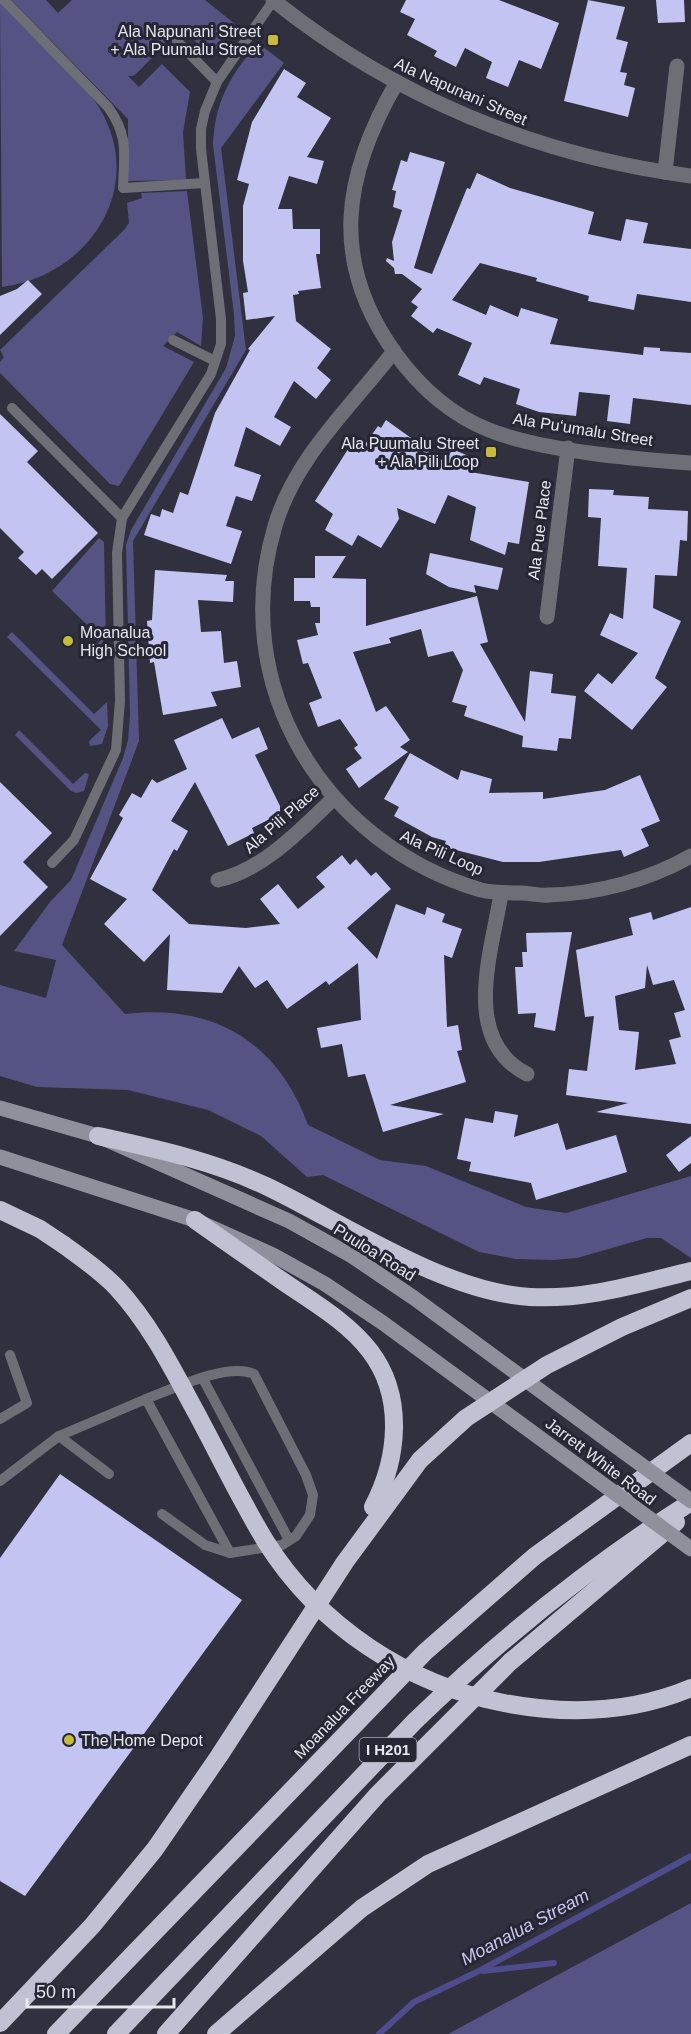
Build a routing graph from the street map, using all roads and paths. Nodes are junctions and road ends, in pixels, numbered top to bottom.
1 (4, 0) edge
2 (273, 0) edge
3 (177, 41) dead end
4 (677, 66) dead end
5 (217, 82) junction
6 (397, 82) junction
7 (665, 172) junction
8 (691, 176) edge
9 (205, 183) junction
10 (173, 340) dead end
11 (394, 351) junction
12 (215, 361) junction
13 (12, 408) dead end
14 (568, 448) junction
15 (691, 463) edge
16 (122, 518) junction
17 (546, 617) dead end
18 (334, 798) junction
19 (691, 856) edge
20 (52, 863) dead end
21 (218, 880) dead end
22 (501, 894) junction
23 (526, 1074) dead end
24 (0, 1108) edge
25 (98, 1136) junction
26 (0, 1157) edge
27 (0, 1210) edge
28 (195, 1220) junction
29 (691, 1271) edge
30 (691, 1298) edge
31 (10, 1355) dead end
32 (203, 1379) junction
33 (525, 1379) junction
34 (146, 1399) junction
35 (490, 1401) junction
36 (0, 1419) edge
37 (59, 1436) junction
38 (691, 1443) edge
39 (110, 1474) dead end
40 (0, 1481) edge
41 (691, 1502) edge
42 (691, 1509) edge
43 (162, 1514) dead end
44 (289, 1540) junction
45 (691, 1549) edge
46 (230, 1553) junction
47 (345, 1562) junction
48 (691, 1688) edge
49 (691, 1745) edge
50 (0, 2023) edge
51 (56, 2034) edge
52 (116, 2034) edge
53 (166, 2034) edge
54 (216, 2034) edge

1 - 9 lane
2 - 5 lane
2 - 6 street, Ala Napunani Street
3 - 5 lane
4 - 7 street
5 - 9 lane
6 - 7 street, Ala Napunani Street
6 - 11 street, Ala Puʻumalu Street
7 - 8 street, Ala Napunani Street
9 - 12 lane
10 - 12 lane
11 - 14 street, Ala Puʻumalu Street
11 - 18 street, Ala Pili Loop
12 - 16 lane
13 - 16 lane
14 - 15 street, Ala Puʻumalu Street
14 - 17 street, Ala Pue Place
16 - 20 lane
18 - 21 street, Ala Pili Place
18 - 22 street, Ala Pili Loop
19 - 22 street, Ala Pili Loop
22 - 23 street
24 - 25 main road, Puuloa Road
25 - 29 highway
25 - 33 main road, Puuloa Road
26 - 28 main road
27 - 48 highway, bridge
28 - 35 main road
28 - 47 highway
30 - 33 highway
31 - 36 lane
32 - 34 lane
32 - 44 lane
32 - 44 lane
33 - 35 highway
33 - 41 main road, Puuloa Road, bridge
34 - 37 lane
34 - 46 lane
35 - 45 main road, Jarrett White Road, bridge
35 - 47 highway
37 - 39 lane
37 - 40 lane
38 - 51 highway, Moanalua Freeway / I H201
41 - 52 highway, I H201
42 - 53 highway
43 - 46 lane
44 - 46 lane
47 - 50 highway
49 - 54 highway

